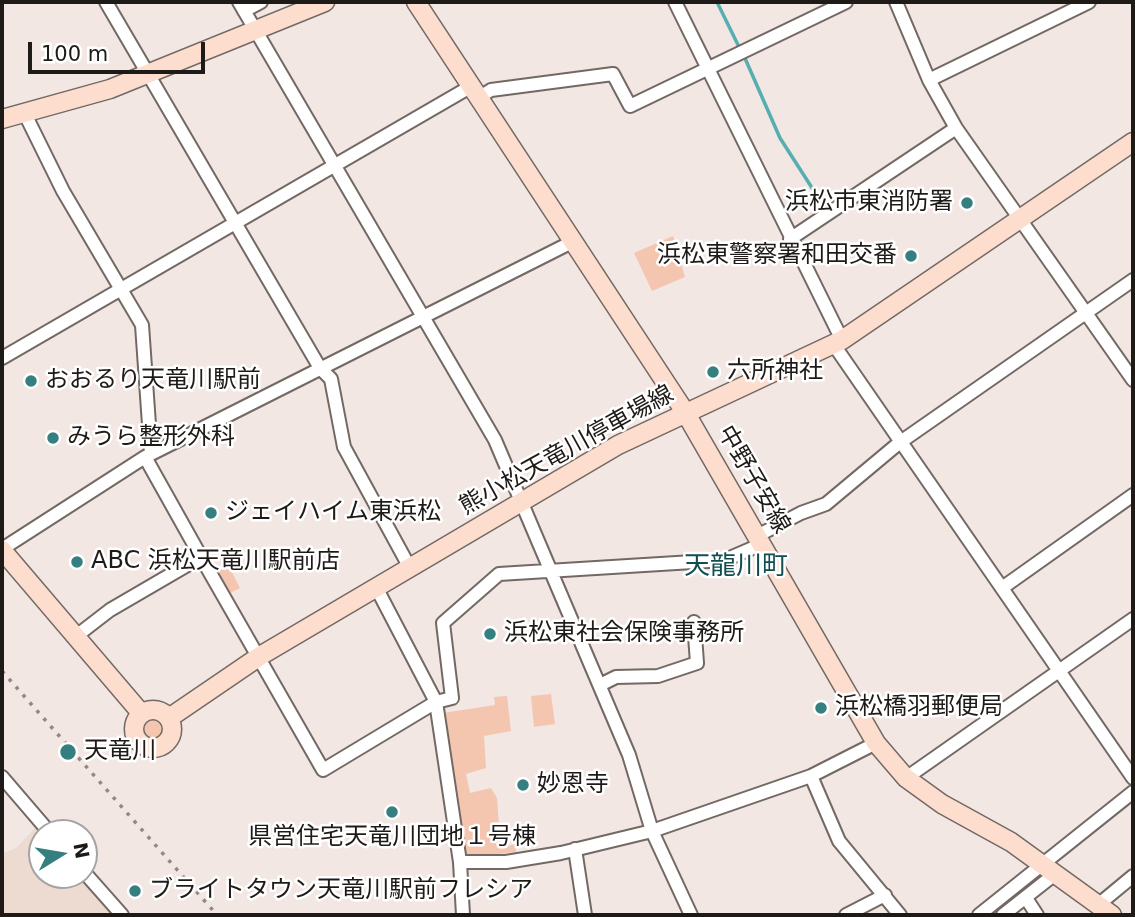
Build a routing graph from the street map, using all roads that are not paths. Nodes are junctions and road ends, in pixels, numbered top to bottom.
1 (106, 2) edge
2 (261, 2) edge
3 (326, 2) edge
4 (416, 2) edge
5 (675, 2) edge
6 (846, 2) edge
7 (896, 2) edge
8 (1089, 2) edge
9 (242, 6) edge
10 (256, 32) junction
11 (707, 69) junction
12 (148, 74) junction
13 (929, 80) junction
14 (474, 93) junction
15 (25, 114) junction
16 (2, 119) edge
17 (956, 128) junction
18 (1133, 142) edge
19 (334, 166) junction
20 (1021, 220) junction
21 (234, 222) junction
22 (790, 239) junction
23 (572, 242) junction
24 (1133, 280) edge
25 (122, 288) junction
26 (1086, 313) junction
27 (422, 317) junction
28 (838, 343) junction
29 (2, 358) edge
30 (320, 368) junction
31 (1133, 380) edge
32 (685, 412) junction
33 (899, 443) junction
34 (148, 455) junction
35 (1133, 495) edge
36 (523, 503) junction
37 (760, 540) junction
38 (2, 549) edge
39 (201, 557) junction
40 (410, 569) junction
41 (552, 572) junction
42 (1002, 588) junction
43 (377, 589) junction
44 (1133, 620) edge
45 (694, 622) dead end
46 (75, 637) junction
47 (260, 656) junction
48 (1058, 669) junction
49 (600, 685) junction
50 (436, 702) junction
51 (141, 713) junction
52 (169, 718) junction
53 (876, 743) junction
54 (811, 776) junction
55 (2, 777) edge
56 (906, 778) junction
57 (1133, 778) edge
58 (1133, 792) edge
59 (38, 819) edge
60 (652, 831) junction
61 (575, 849) junction
62 (460, 862) junction
63 (1050, 869) junction
64 (1133, 876) edge
65 (98, 888) edge
66 (885, 895) junction
67 (1026, 898) junction
68 (1105, 910) edge
69 (122, 915) edge
70 (463, 915) edge
71 (585, 915) edge
72 (691, 915) edge
73 (846, 915) edge
74 (900, 915) edge
75 (979, 915) edge
76 (1003, 915) edge
77 (1037, 915) edge

1 - 12 street
2 - 9 street
3 - 10 main road
4 - 14 main road, 中野子安線
5 - 11 street
6 - 11 street
7 - 13 street
8 - 13 street
9 - 10 street
10 - 12 main road
10 - 19 street
11 - 14 street
11 - 22 street
12 - 15 main road
12 - 21 street
13 - 17 street
14 - 19 street
14 - 23 main road, 中野子安線
15 - 16 main road
15 - 25 street
17 - 20 street
17 - 22 street
18 - 20 main road, 熊小松天竜川停車場線
19 - 21 street
19 - 27 street
20 - 26 street
20 - 28 main road, 熊小松天竜川停車場線
21 - 25 street
21 - 30 street
22 - 28 street
23 - 27 street
23 - 32 main road, 中野子安線
24 - 26 street
25 - 29 street
25 - 34 street
26 - 31 street
26 - 33 street
27 - 30 street
27 - 36 street
28 - 32 main road, 熊小松天竜川停車場線
28 - 33 street
30 - 34 street
30 - 40 street
32 - 36 main road, 熊小松天竜川停車場線
32 - 37 main road, 中野子安線
33 - 37 street
33 - 42 street
34 - 38 street
34 - 39 street
35 - 42 street
36 - 40 main road, 熊小松天竜川停車場線
36 - 41 street
37 - 41 street
37 - 53 main road, 中野子安線
38 - 46 main road
39 - 46 street
39 - 47 street
40 - 43 main road, 熊小松天竜川停車場線
41 - 49 street
41 - 50 street
42 - 48 street
43 - 47 main road, 熊小松天竜川停車場線
43 - 50 street
44 - 48 street
45 - 49 street
46 - 51 main road
47 - 50 street
47 - 52 main road, 熊小松天竜川停車場線
48 - 56 street
48 - 57 street
49 - 60 street
50 - 62 street
51 - 52 main road
51 - 52 main road
53 - 54 street
53 - 56 main road, 中野子安線
54 - 60 street
54 - 66 street
55 - 59 street
56 - 63 main road, 中野子安線
58 - 63 street
60 - 61 street
60 - 72 street
61 - 62 street
61 - 71 street
62 - 70 street
63 - 67 street
63 - 68 main road, 中野子安線
63 - 75 street
64 - 68 street
65 - 69 street
66 - 73 street
66 - 74 street
67 - 76 street
67 - 77 street

